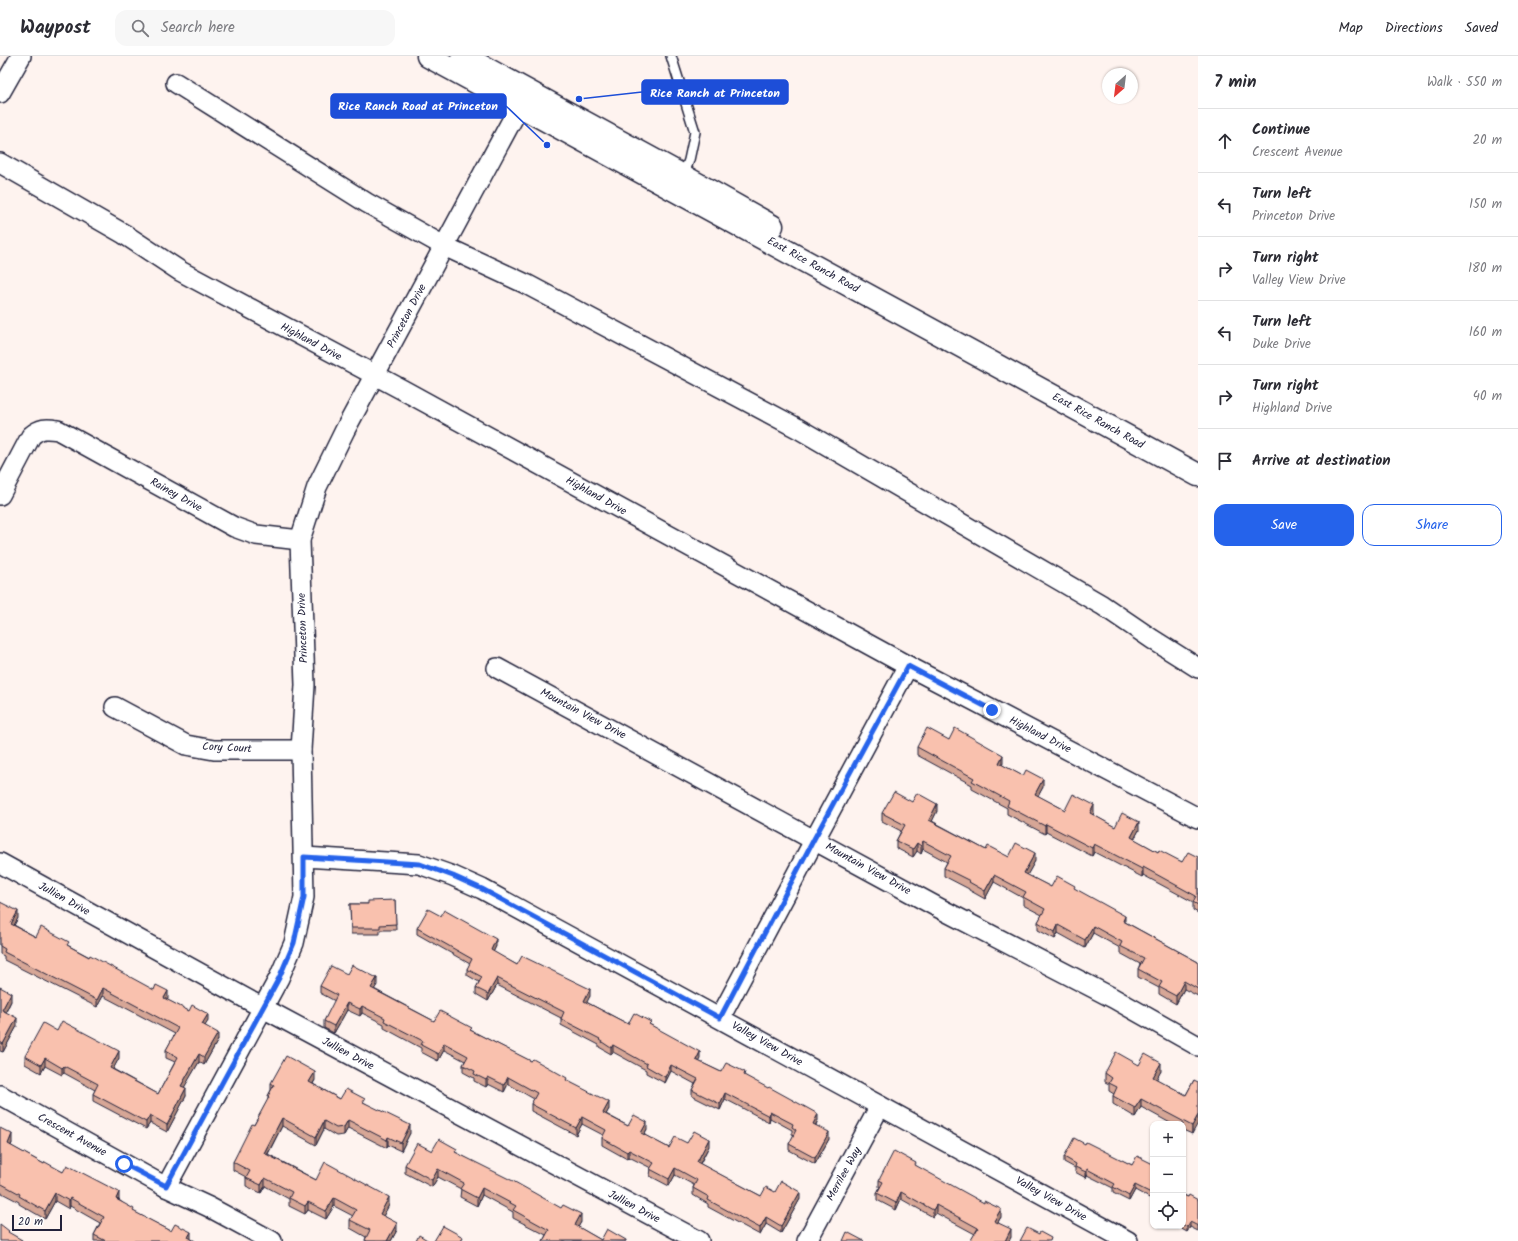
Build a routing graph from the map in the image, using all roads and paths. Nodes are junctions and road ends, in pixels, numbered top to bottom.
1 (20, 56) edge
2 (428, 56) edge
3 (463, 56) edge
4 (671, 56) edge
5 (176, 83) dead end
6 (0, 93) edge
7 (524, 98) junction
8 (0, 163) edge
9 (680, 183) junction
10 (444, 246) junction
11 (375, 376) junction
12 (1198, 462) edge
13 (1198, 476) edge
14 (0, 495) edge
15 (300, 540) junction
16 (908, 666) junction
17 (497, 668) dead end
18 (1198, 668) edge
19 (115, 707) dead end
20 (301, 750) junction
21 (1198, 818) edge
22 (814, 839) junction
23 (304, 857) junction
24 (0, 863) edge
25 (263, 1008) junction
26 (720, 1018) junction
27 (1198, 1046) edge
28 (0, 1095) edge
29 (880, 1106) junction
30 (166, 1186) junction
31 (272, 1241) edge
32 (699, 1241) edge
33 (807, 1241) edge
34 (1128, 1241) edge

1 - 6 street
2 - 7 main road, East Rice Ranch Road
3 - 7 main road, East Rice Ranch Road
4 - 9 lane
5 - 10 street
7 - 9 main road, East Rice Ranch Road
7 - 10 street, Princeton Drive
8 - 11 street, Highland Drive
9 - 12 main road, East Rice Ranch Road
9 - 13 main road, East Rice Ranch Road
10 - 11 street, Princeton Drive
10 - 18 street
11 - 15 street, Princeton Drive
11 - 16 street, Highland Drive
14 - 15 street, Rainey Drive
15 - 20 street, Princeton Drive
16 - 21 street, Highland Drive
16 - 22 street
17 - 22 street, Mountain View Drive
19 - 20 street, Cory Court
20 - 23 street, Princeton Drive
22 - 26 street
22 - 27 street, Mountain View Drive
23 - 25 street, Princeton Drive
23 - 26 street, Valley View Drive
24 - 25 street, Jullien Drive
25 - 30 street, Princeton Drive
25 - 32 street, Jullien Drive
26 - 29 street, Valley View Drive
28 - 30 street, Crescent Avenue
29 - 33 street, Merrilee Way
29 - 34 street, Valley View Drive
30 - 31 street, Crescent Avenue

